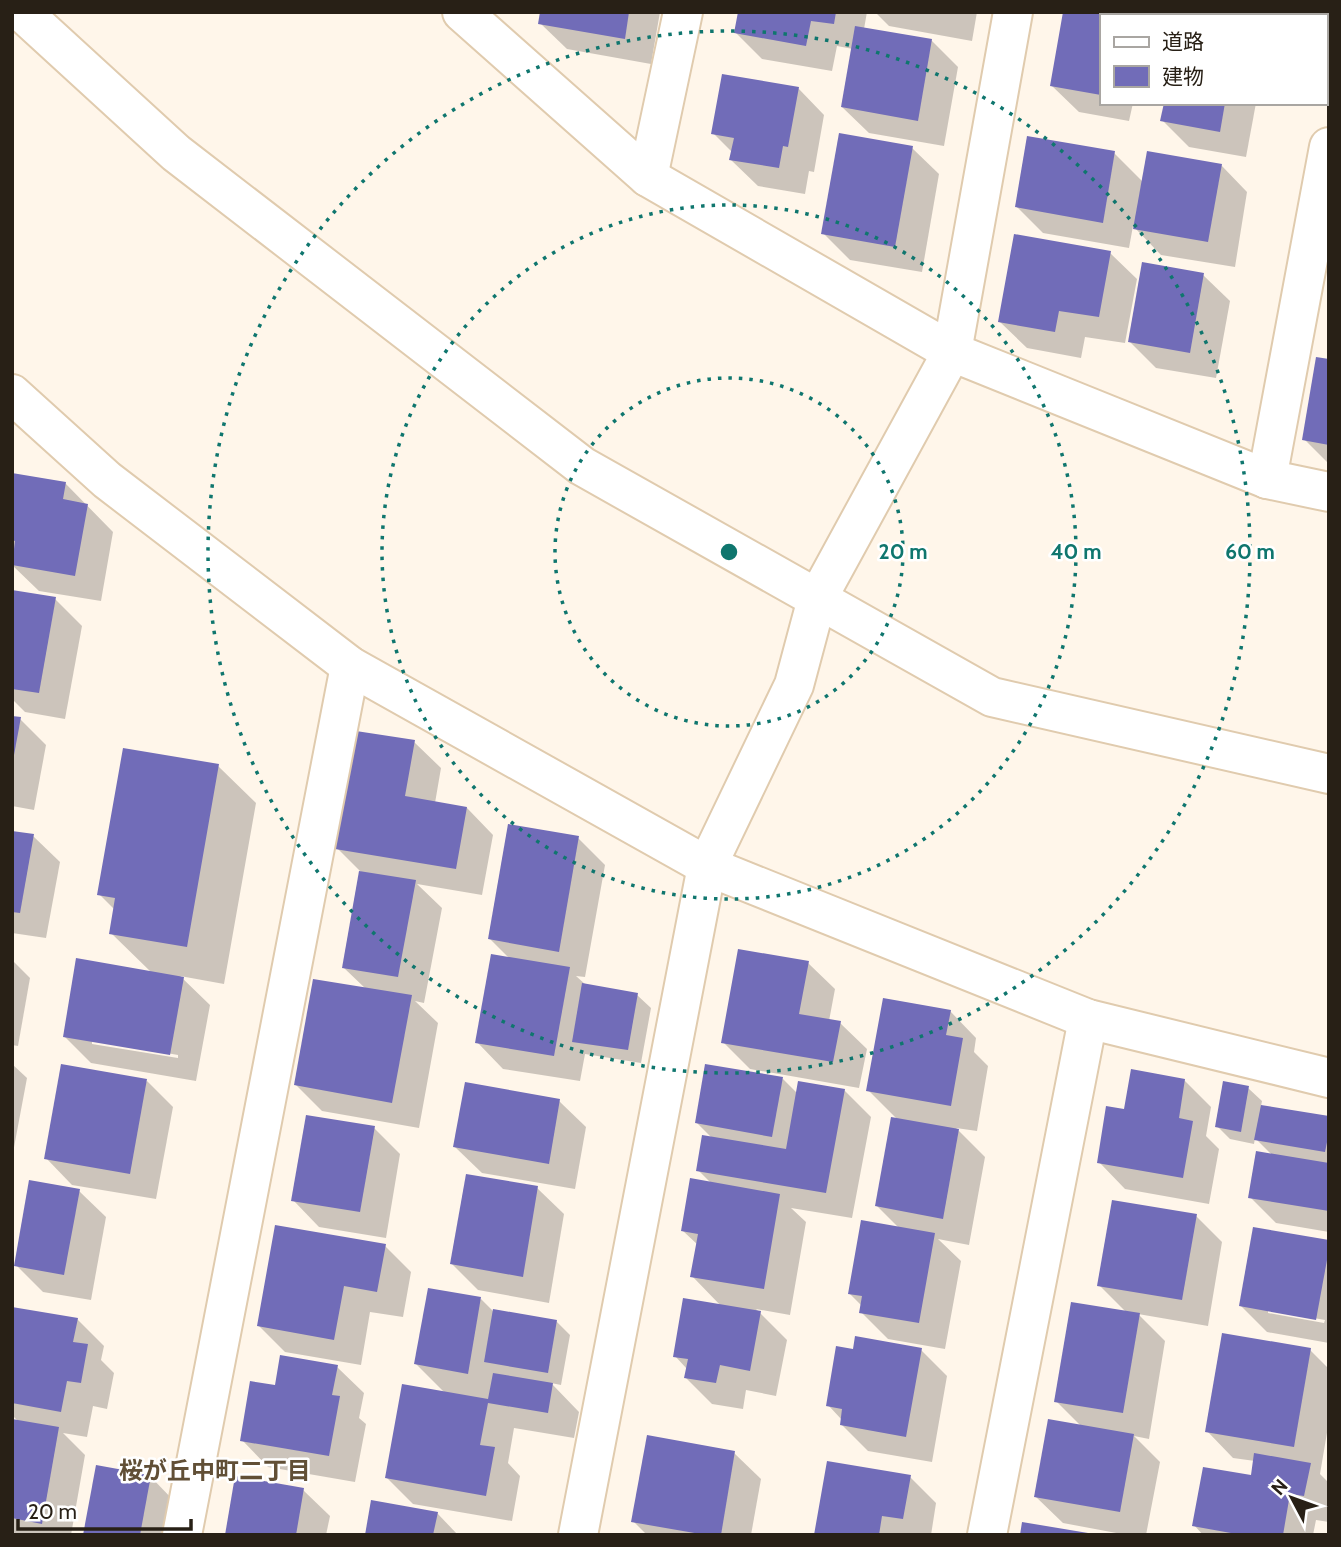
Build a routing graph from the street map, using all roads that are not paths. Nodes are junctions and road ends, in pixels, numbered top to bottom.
1 (22, 12) edge
2 (462, 12) edge
3 (683, 12) edge
4 (1013, 12) edge
5 (1329, 147) edge
6 (648, 177) junction
7 (952, 352) junction
8 (12, 394) edge
9 (1267, 479) junction
10 (1329, 492) edge
11 (817, 599) junction
12 (349, 666) junction
13 (1329, 774) edge
14 (707, 866) junction
15 (1088, 1019) junction
16 (1329, 1078) edge
17 (182, 1535) edge
18 (578, 1535) edge
19 (987, 1535) edge

1 - 11 street
2 - 6 street
3 - 6 street
4 - 7 street
5 - 9 street
6 - 7 street
7 - 9 street
7 - 11 street
8 - 12 street
9 - 10 street
11 - 13 street
11 - 14 street
12 - 14 street
12 - 17 street
14 - 15 street
14 - 18 street
15 - 16 street
15 - 19 street

